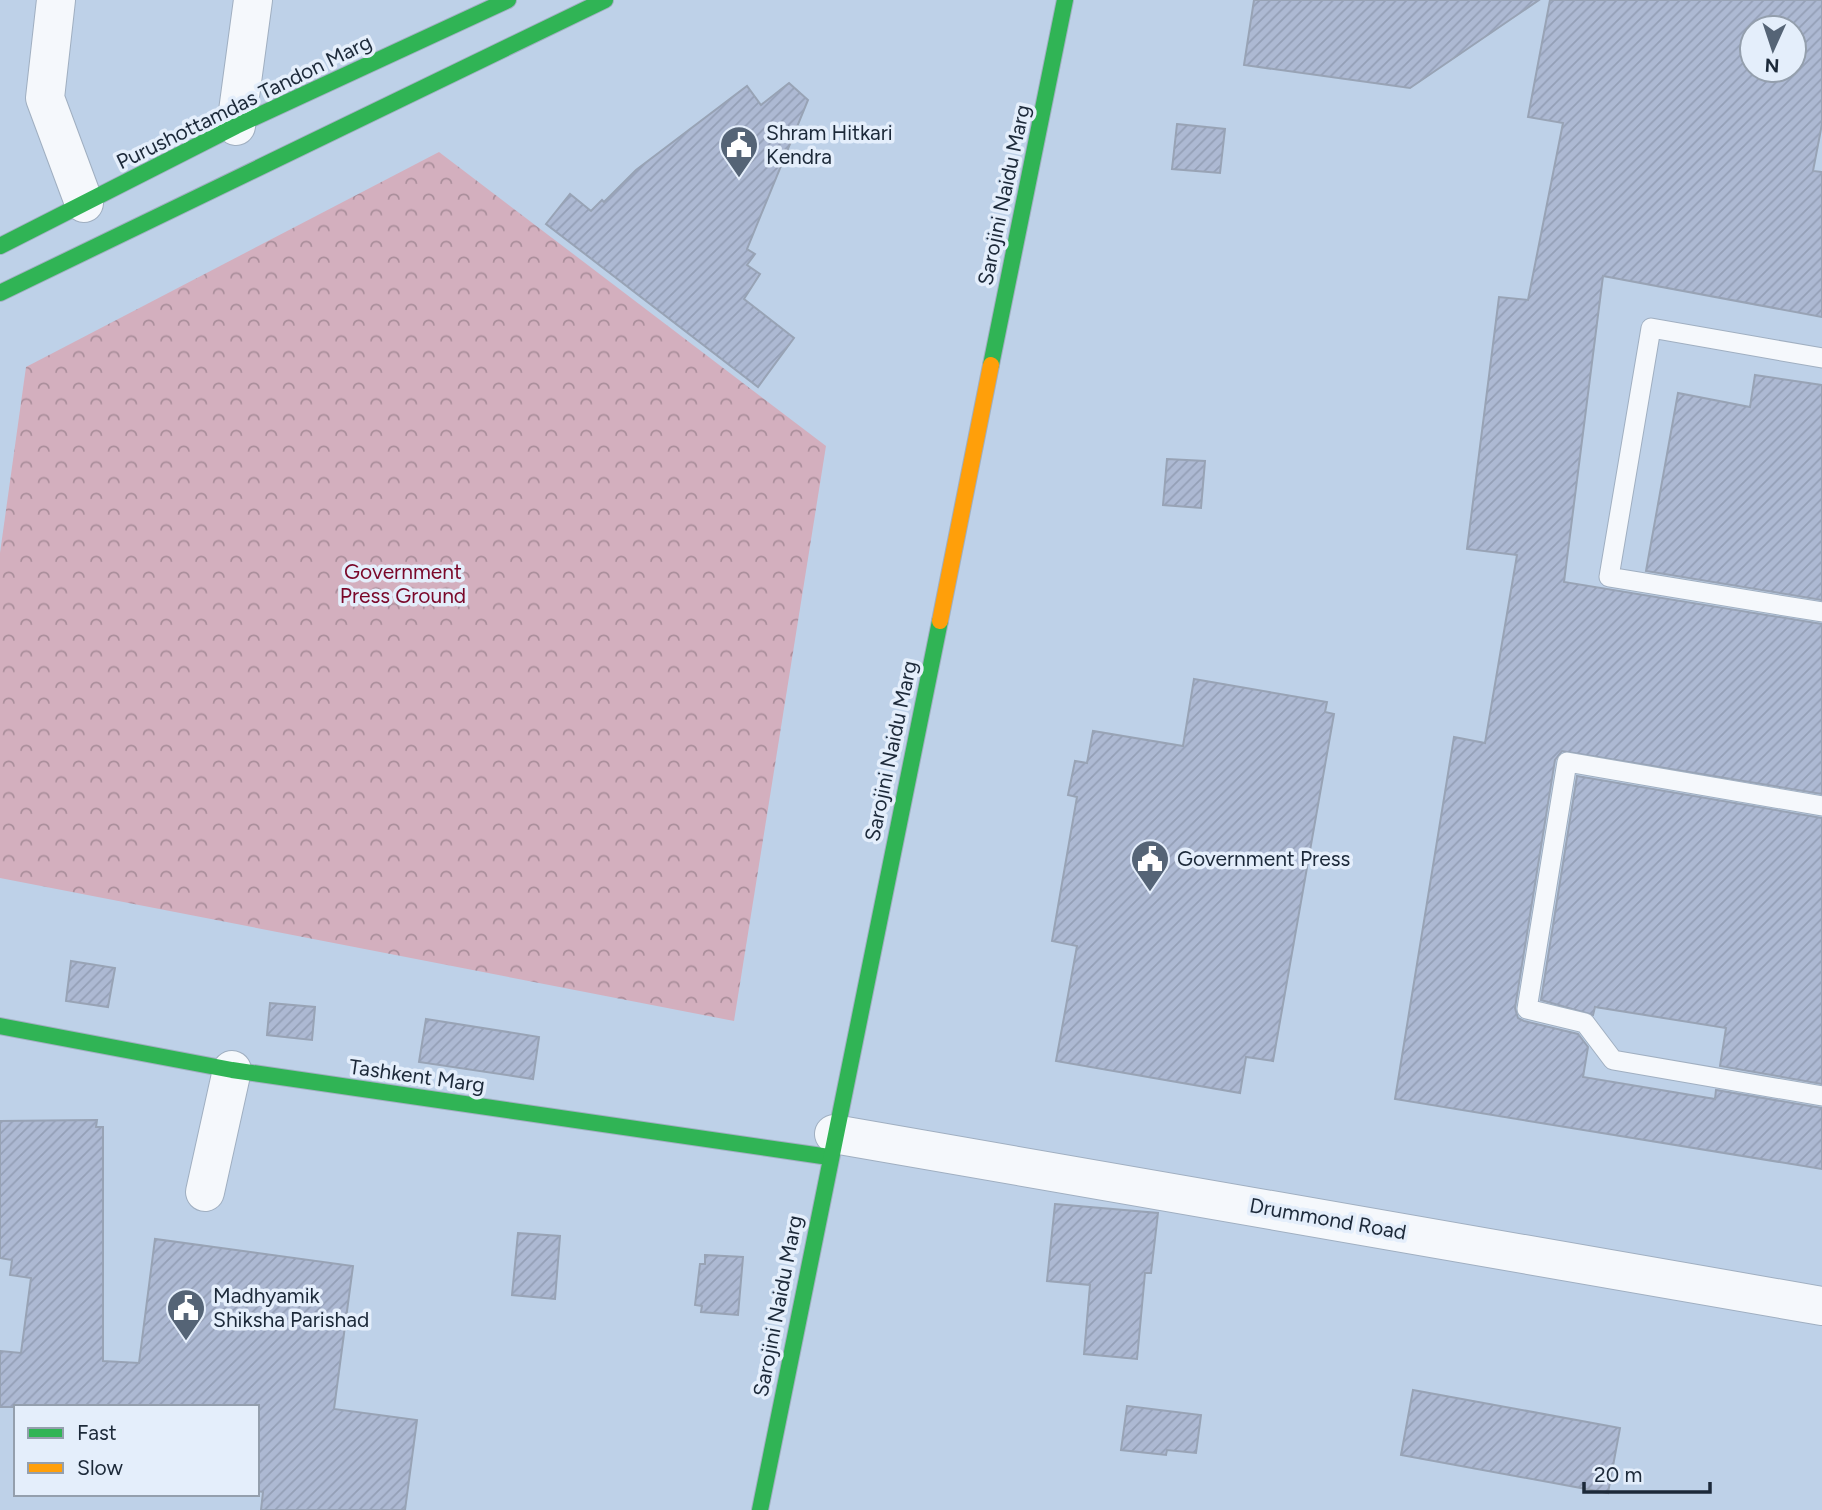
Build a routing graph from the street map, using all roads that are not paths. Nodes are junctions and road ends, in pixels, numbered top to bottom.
1 (56, 0) edge
2 (253, 0) edge
3 (508, 0) edge
4 (606, 0) edge
5 (1065, 0) edge
6 (236, 126) junction
7 (85, 203) junction
8 (0, 246) edge
9 (0, 293) edge
10 (1822, 358) edge
11 (1822, 612) edge
12 (1822, 806) edge
13 (0, 1026) edge
14 (232, 1070) junction
15 (1822, 1096) edge
16 (832, 1145) junction
17 (205, 1192) dead end
18 (1822, 1306) edge
19 (760, 1510) edge

1 - 7 street
2 - 6 street
3 - 6 main road, Purushottamdas Tandon Marg
4 - 9 main road
5 - 16 main road, Sarojini Naidu Marg
6 - 7 main road, Purushottamdas Tandon Marg
7 - 8 main road, Purushottamdas Tandon Marg
10 - 11 lane
12 - 15 lane
13 - 14 main road, Tashkent Marg
14 - 16 main road, Tashkent Marg
14 - 17 street
16 - 18 street, Drummond Road
16 - 19 main road, Sarojini Naidu Marg

